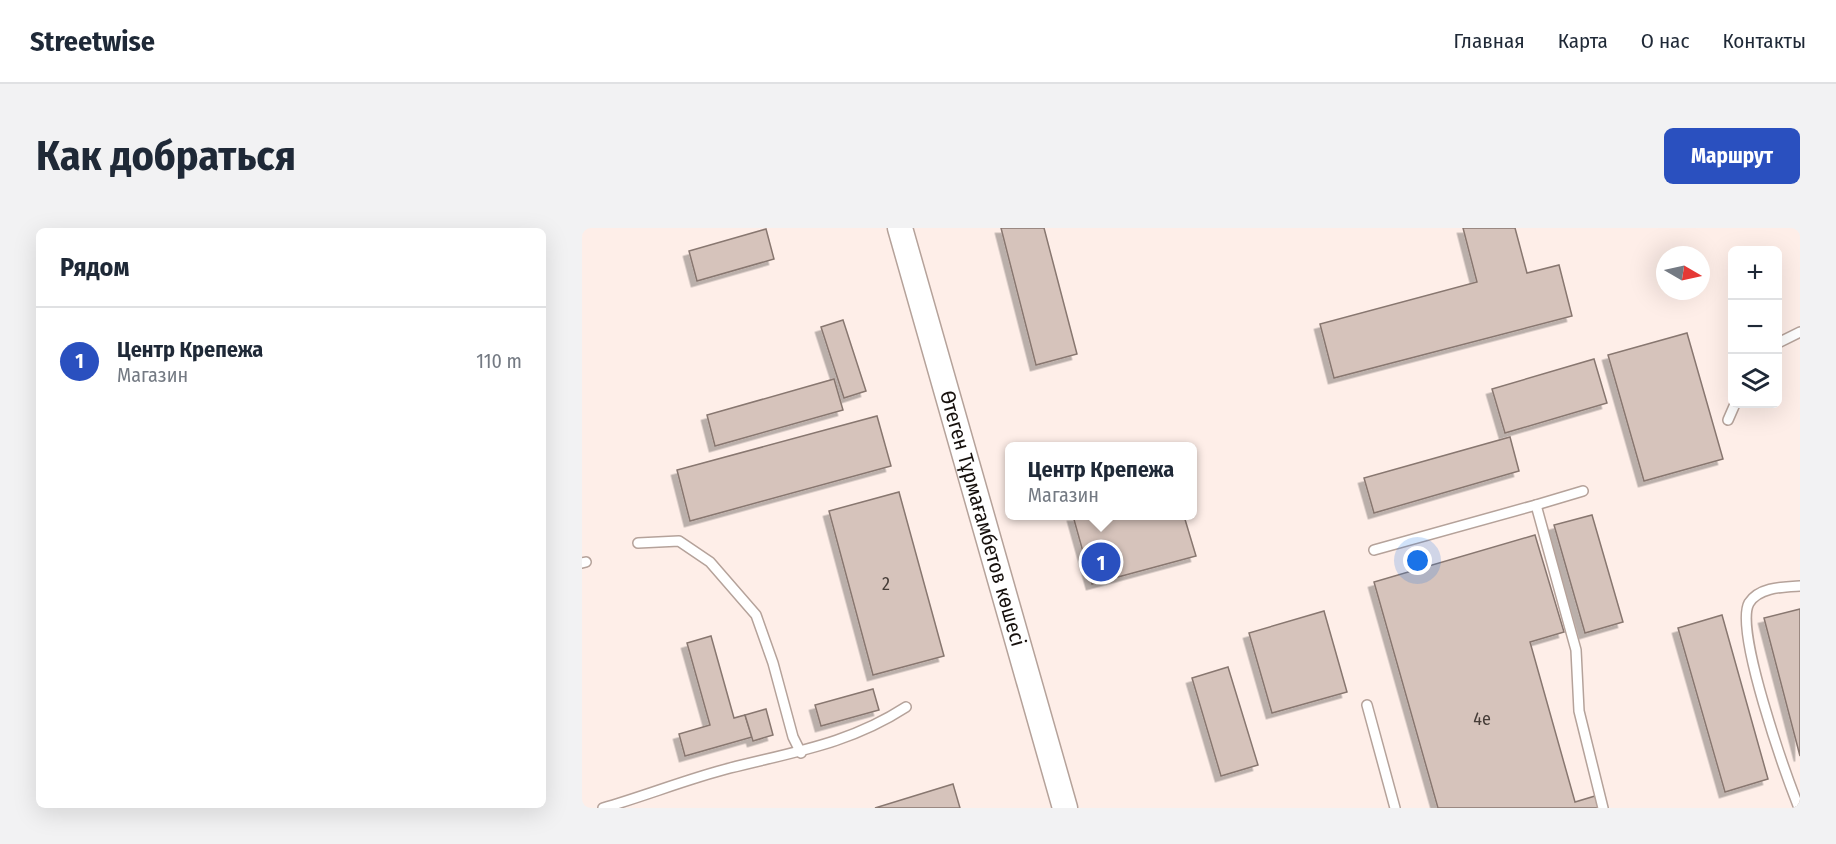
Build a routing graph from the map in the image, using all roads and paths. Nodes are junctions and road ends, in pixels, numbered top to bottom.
1 (900, 228) edge
2 (1800, 333) edge
3 (1782, 341) edge
4 (1733, 408) edge
5 (1728, 420) dead end
6 (1583, 491) dead end
7 (1536, 505) junction
8 (638, 543) dead end
9 (1374, 550) dead end
10 (1800, 586) edge
11 (1367, 705) dead end
12 (906, 707) dead end
13 (801, 753) junction
14 (603, 808) edge
15 (1065, 808) edge
16 (1395, 808) edge
17 (1603, 808) edge
18 (1799, 808) edge

1 - 15 street, Өтеген Тұрмағамбетов көшесі
2 - 3 lane
4 - 5 lane
6 - 7 lane
7 - 9 lane
7 - 17 lane
8 - 13 lane
10 - 18 lane
11 - 16 lane
12 - 13 lane
13 - 14 lane

